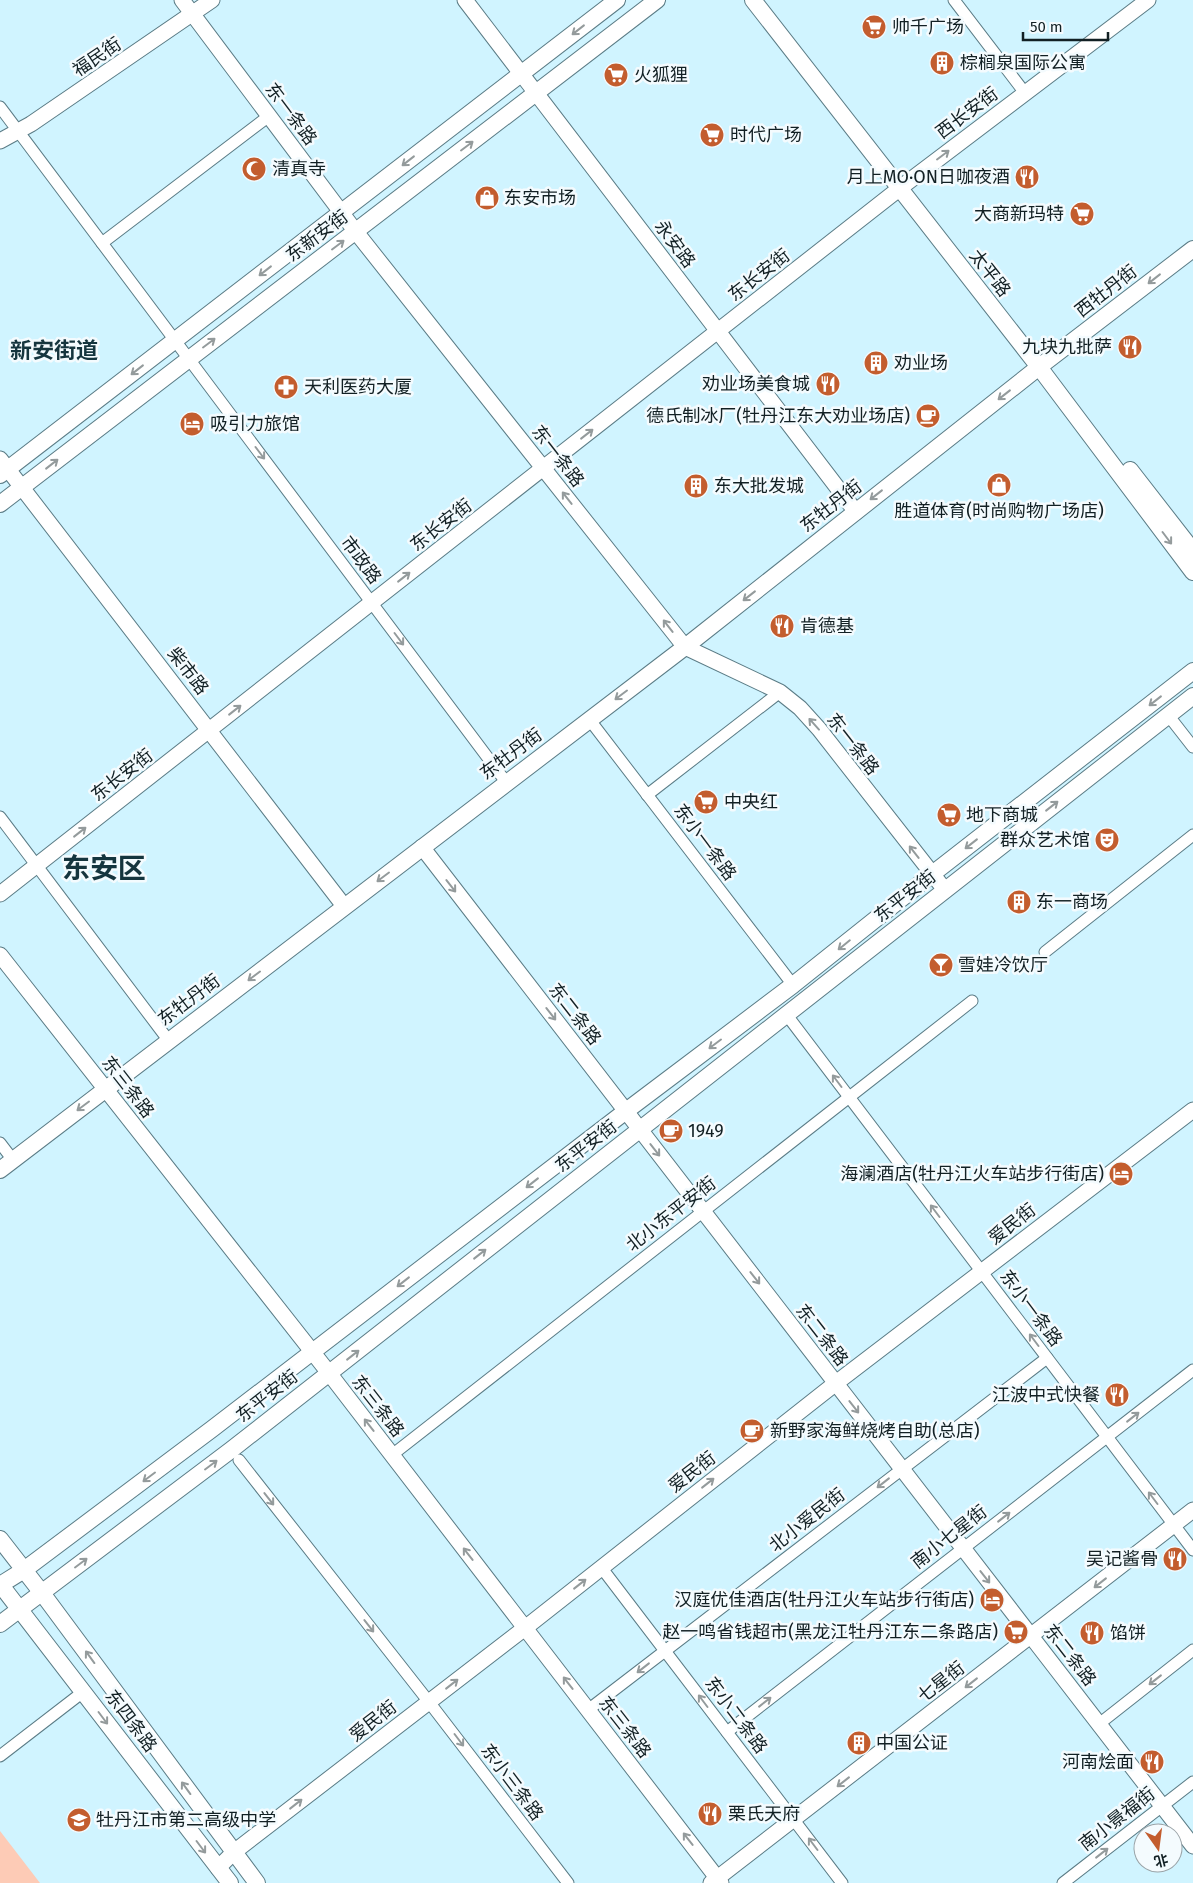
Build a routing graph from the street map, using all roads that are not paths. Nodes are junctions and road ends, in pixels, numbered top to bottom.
1 (182, 0) edge
2 (212, 0) edge
3 (465, 0) edge
4 (617, 0) edge
5 (657, 0) edge
6 (754, 0) edge
7 (768, 0) edge
8 (954, 0) edge
9 (1148, 0) edge
10 (193, 15) junction
11 (522, 74) junction
12 (536, 93) junction
13 (1025, 93) junction
14 (0, 107) edge
15 (269, 116) junction
16 (18, 131) junction
17 (0, 141) edge
18 (904, 185) junction
19 (342, 212) junction
20 (356, 232) junction
21 (102, 243) junction
22 (1193, 249) edge
23 (718, 331) junction
24 (175, 340) junction
25 (188, 358) junction
26 (1043, 365) junction
27 (3, 468) edge
28 (544, 468) junction
29 (22, 487) junction
30 (0, 504) edge
31 (856, 512) junction
32 (1193, 552) edge
33 (1193, 572) edge
34 (372, 603) junction
35 (684, 647) junction
36 (1193, 671) edge
37 (780, 692) junction
38 (1193, 696) edge
39 (1168, 715) junction
40 (589, 720) junction
41 (210, 730) junction
42 (1193, 747) edge
43 (506, 782) junction
44 (647, 795) junction
45 (0, 817) edge
46 (1193, 835) edge
47 (422, 847) junction
48 (37, 865) junction
49 (931, 875) junction
50 (945, 890) junction
51 (0, 894) edge
52 (344, 906) junction
53 (1046, 952) dead end
54 (0, 955) edge
55 (793, 985) junction
56 (972, 1001) dead end
57 (786, 1014) junction
58 (169, 1040) junction
59 (106, 1089) junction
60 (849, 1097) junction
61 (1193, 1110) edge
62 (626, 1111) junction
63 (640, 1129) junction
64 (0, 1143) edge
65 (7, 1165) edge
66 (703, 1211) junction
67 (981, 1272) junction
68 (312, 1352) junction
69 (1047, 1358) junction
70 (1193, 1370) edge
71 (329, 1373) junction
72 (836, 1383) junction
73 (1107, 1437) junction
74 (392, 1455) junction
75 (238, 1460) dead end
76 (902, 1469) junction
77 (1193, 1510) edge
78 (1174, 1525) junction
79 (0, 1539) edge
80 (963, 1548) junction
81 (1193, 1550) edge
82 (601, 1567) junction
83 (24, 1570) junction
84 (0, 1585) edge
85 (42, 1593) junction
86 (20, 1610) junction
87 (0, 1624) edge
88 (525, 1628) junction
89 (1031, 1636) junction
90 (1193, 1650) edge
91 (665, 1651) junction
92 (83, 1692) junction
93 (429, 1702) junction
94 (588, 1710) junction
95 (1099, 1724) junction
96 (727, 1732) junction
97 (0, 1756) edge
98 (1193, 1782) edge
99 (1162, 1806) junction
100 (794, 1820) junction
101 (1193, 1846) edge
102 (234, 1852) junction
103 (218, 1868) junction
104 (717, 1881) edge
105 (230, 1883) edge
106 (258, 1883) edge
107 (568, 1883) edge
108 (842, 1883) edge
109 (1063, 1883) edge

1 - 10 street, 东一条路
2 - 10 street, 福民街
3 - 11 street, 永安路
4 -> 11 main road, 东新安街
5 - 12 main road, 东新安街
6 - 18 main road, 太平路
7 - 18 main road, 太平路
8 - 13 street
9 - 13 street, 西长安街
10 - 15 street, 东一条路
10 - 16 street, 福民街
11 - 12 street, 永安路
11 -> 19 main road, 东新安街
20 -> 12 main road, 东新安街
12 - 23 street, 永安路
18 -> 13 street, 西长安街
14 - 16 street, 市政路
15 - 19 street, 东一条路
15 - 21 street
16 - 17 street, 福民街
16 - 21 street, 市政路
18 - 23 street, 东长安街
18 - 26 main road, 太平路
19 - 20 street, 东一条路
19 -> 24 main road, 东新安街
25 -> 20 main road, 东新安街
20 - 28 street, 东一条路
21 - 24 street, 市政路
22 -> 26 main road, 西牡丹街
28 -> 23 street, 东长安街
23 - 31 street, 永安路
24 - 25 street, 市政路
24 -> 27 main road, 东新安街
29 -> 25 main road, 东新安街
25 -> 34 street, 市政路
26 -> 31 main road, 东牡丹街
26 - 32 main road, 太平路
26 -> 33 main road, 太平路
27 - 29 street, 柴市路
34 -> 28 street, 东长安街
35 -> 28 street, 东一条路
29 - 30 main road, 东新安街
29 - 41 street, 柴市路
31 -> 35 main road, 东牡丹街
41 -> 34 street, 东长安街
34 -> 43 street, 市政路
35 - 37 street, 东一条路
35 -> 40 main road, 东牡丹街
36 -> 49 main road, 东平安街
37 - 44 street
49 -> 37 street, 东一条路
38 - 39 main road, 东平安街
39 - 42 street
50 -> 39 main road, 东平安街
40 - 43 main road, 东牡丹街
40 - 44 street, 东小一条路
48 -> 41 street, 东长安街
41 - 52 street, 柴市路
43 - 47 main road, 东牡丹街
44 - 55 street, 东小一条路
45 - 48 street
46 - 53 street
47 -> 52 main road, 东牡丹街
47 -> 62 street, 东二条路
48 - 51 street, 东长安街
48 - 58 street
49 - 50 street, 东一条路
49 -> 55 main road, 东平安街
50 - 57 main road, 东平安街
52 -> 58 main road, 东牡丹街
54 - 59 street, 东三条路
55 -> 62 main road, 东平安街
56 - 60 street, 北小东平安街
60 -> 57 street, 东小一条路
57 - 63 main road, 东平安街
58 - 59 main road, 东牡丹街
59 -> 65 main road, 东牡丹街
59 - 68 street, 东三条路
60 - 66 street, 北小东平安街
67 -> 60 street, 东小一条路
61 - 67 street, 爱民街
62 - 63 street, 东二条路
62 -> 68 main road, 东平安街
63 -> 66 street, 东二条路
71 -> 63 main road, 东平安街
64 - 65 street
66 -> 72 street, 东二条路
66 - 74 street, 北小东平安街
69 -> 67 street, 东小一条路
67 - 72 street, 爱民街
68 - 71 street, 东三条路
68 -> 83 main road, 东平安街
69 - 73 street, 东小一条路
69 - 76 street, 北小爱民街
73 -> 70 street, 南小七星街
74 -> 71 street, 东三条路
85 -> 71 main road, 东平安街
72 -> 76 street, 东二条路
82 -> 72 street, 爱民街
78 -> 73 street, 东小一条路
80 -> 73 street, 南小七星街
88 -> 74 street, 东三条路
75 -> 93 street, 东小三条路
76 - 80 street, 东二条路
76 -> 91 street, 北小爱民街
77 - 78 street, 七星街
78 - 81 street, 东小一条路
78 -> 89 street, 七星街
79 - 83 main road
80 -> 89 street, 东二条路
96 -> 80 street, 南小七星街
88 -> 82 street, 爱民街
82 - 91 street, 东小二条路
83 - 84 main road, 东平安街
83 - 85 main road
84 - 86 main road, 东四条路
85 - 86 main road, 东平安街
102 -> 85 main road
86 - 87 main road, 东平安街
86 - 92 main road, 东四条路
93 -> 88 street, 爱民街
94 -> 88 street, 东三条路
89 - 95 street, 东二条路
89 -> 100 street, 七星街
90 -> 95 street
91 -> 94 street, 北小爱民街
96 -> 91 street, 东小二条路
92 - 97 street
92 -> 103 main road, 东四条路
102 -> 93 street, 爱民街
93 -> 107 street, 东小三条路
104 -> 94 street, 东三条路
95 - 99 street, 东二条路
96 - 100 street, 东小二条路
98 - 99 street, 南小景福街
99 - 101 street, 东二条路
109 -> 99 street, 南小景福街
100 - 104 street, 七星街
108 -> 100 street, 东小二条路
102 - 103 street, 爱民街
102 - 106 main road
103 - 105 main road, 东四条路

